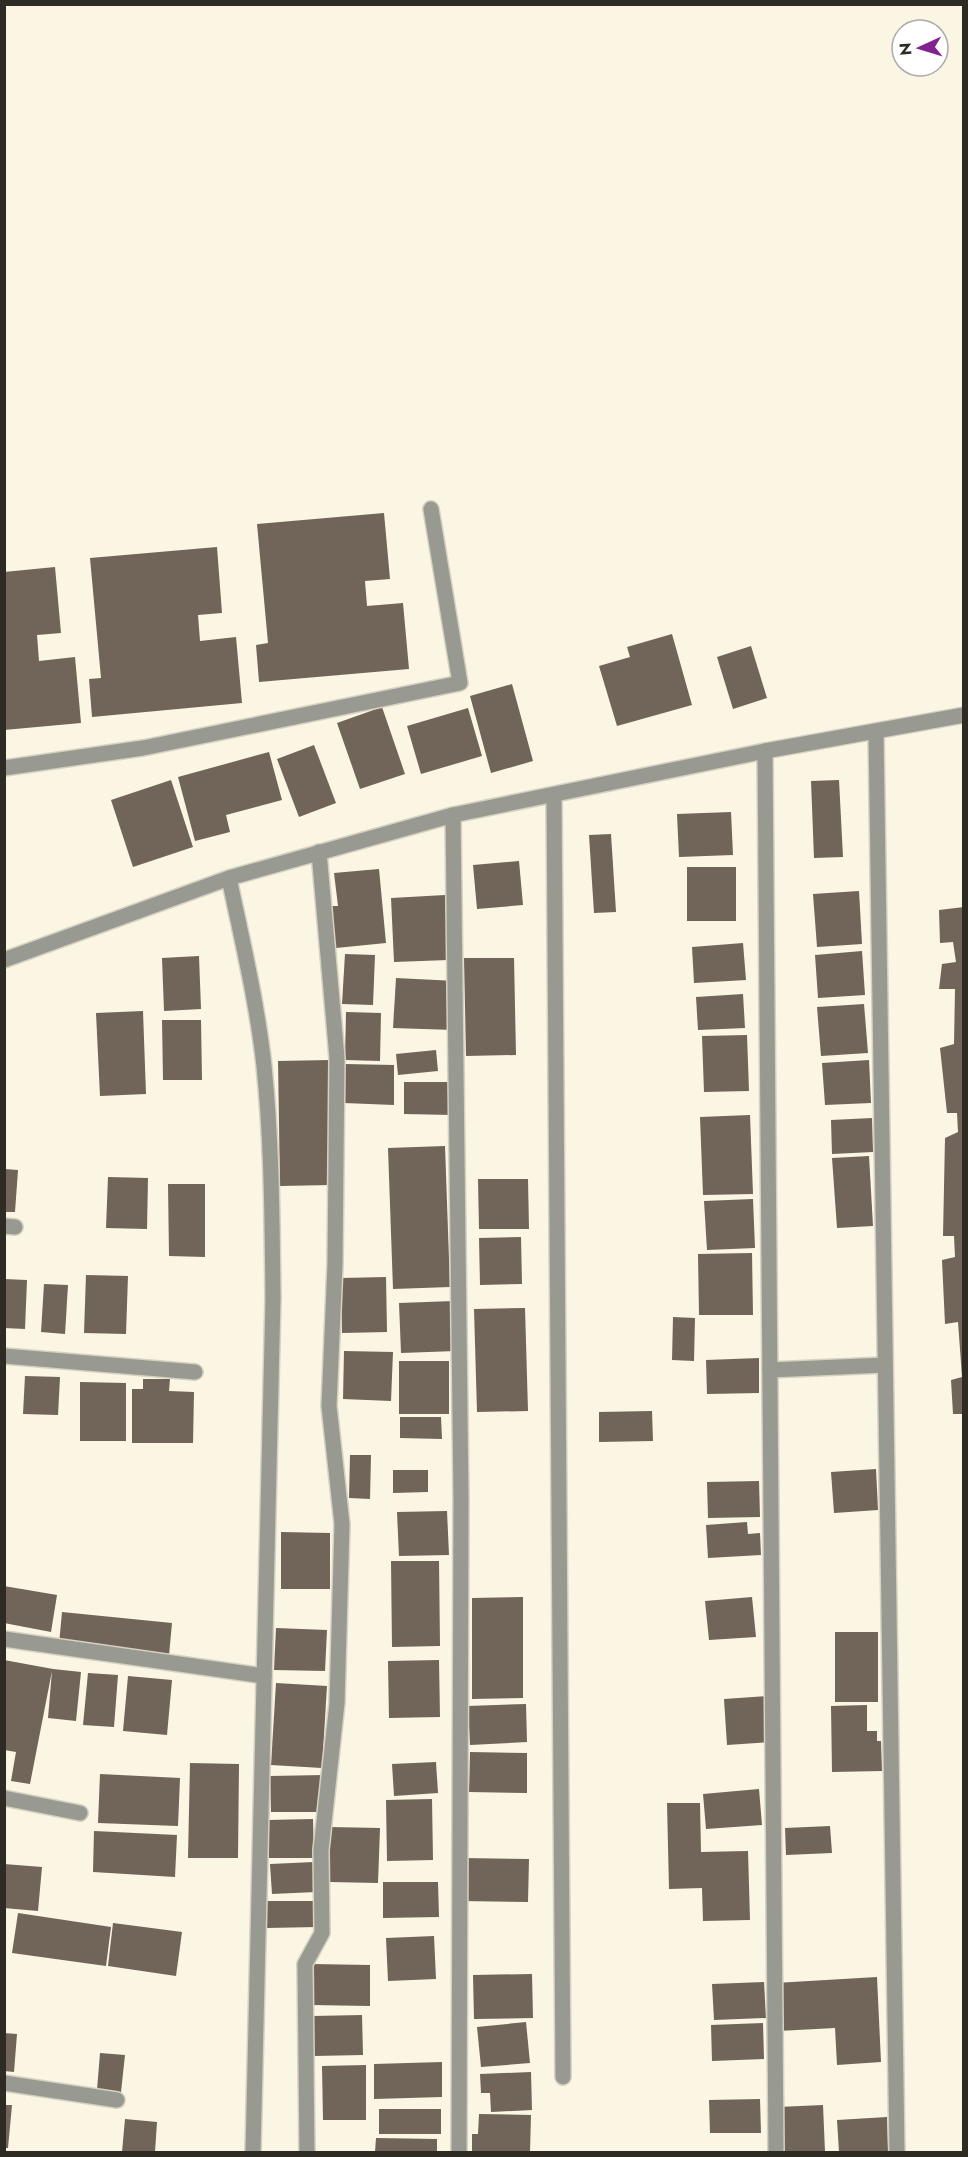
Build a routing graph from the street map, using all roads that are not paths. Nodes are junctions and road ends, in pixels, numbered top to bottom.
1 (431, 509) dead end
2 (963, 715) edge
3 (876, 732) junction
4 (765, 751) junction
5 (4, 768) edge
6 (554, 795) junction
7 (453, 815) junction
8 (319, 852) junction
9 (229, 878) junction
10 (4, 960) edge
11 (4, 1356) edge
12 (885, 1365) junction
13 (770, 1370) junction
14 (195, 1372) dead end
15 (4, 1639) edge
16 (264, 1676) junction
17 (4, 1798) edge
18 (80, 1812) dead end
19 (563, 2077) dead end
20 (4, 2083) edge
21 (117, 2100) dead end
22 (253, 2152) edge
23 (307, 2152) edge
24 (459, 2152) edge
25 (776, 2152) edge
26 (897, 2152) edge

1 - 5 street
2 - 3 street
3 - 4 street
3 - 12 street
4 - 6 street
4 - 13 street
6 - 7 street
6 - 19 street
7 - 8 street
7 - 24 street
8 - 9 street
8 - 23 street
9 - 10 street
9 - 16 street
11 - 14 street
12 - 13 street
12 - 26 street
13 - 25 street
15 - 16 street
16 - 22 street
17 - 18 street
20 - 21 street

